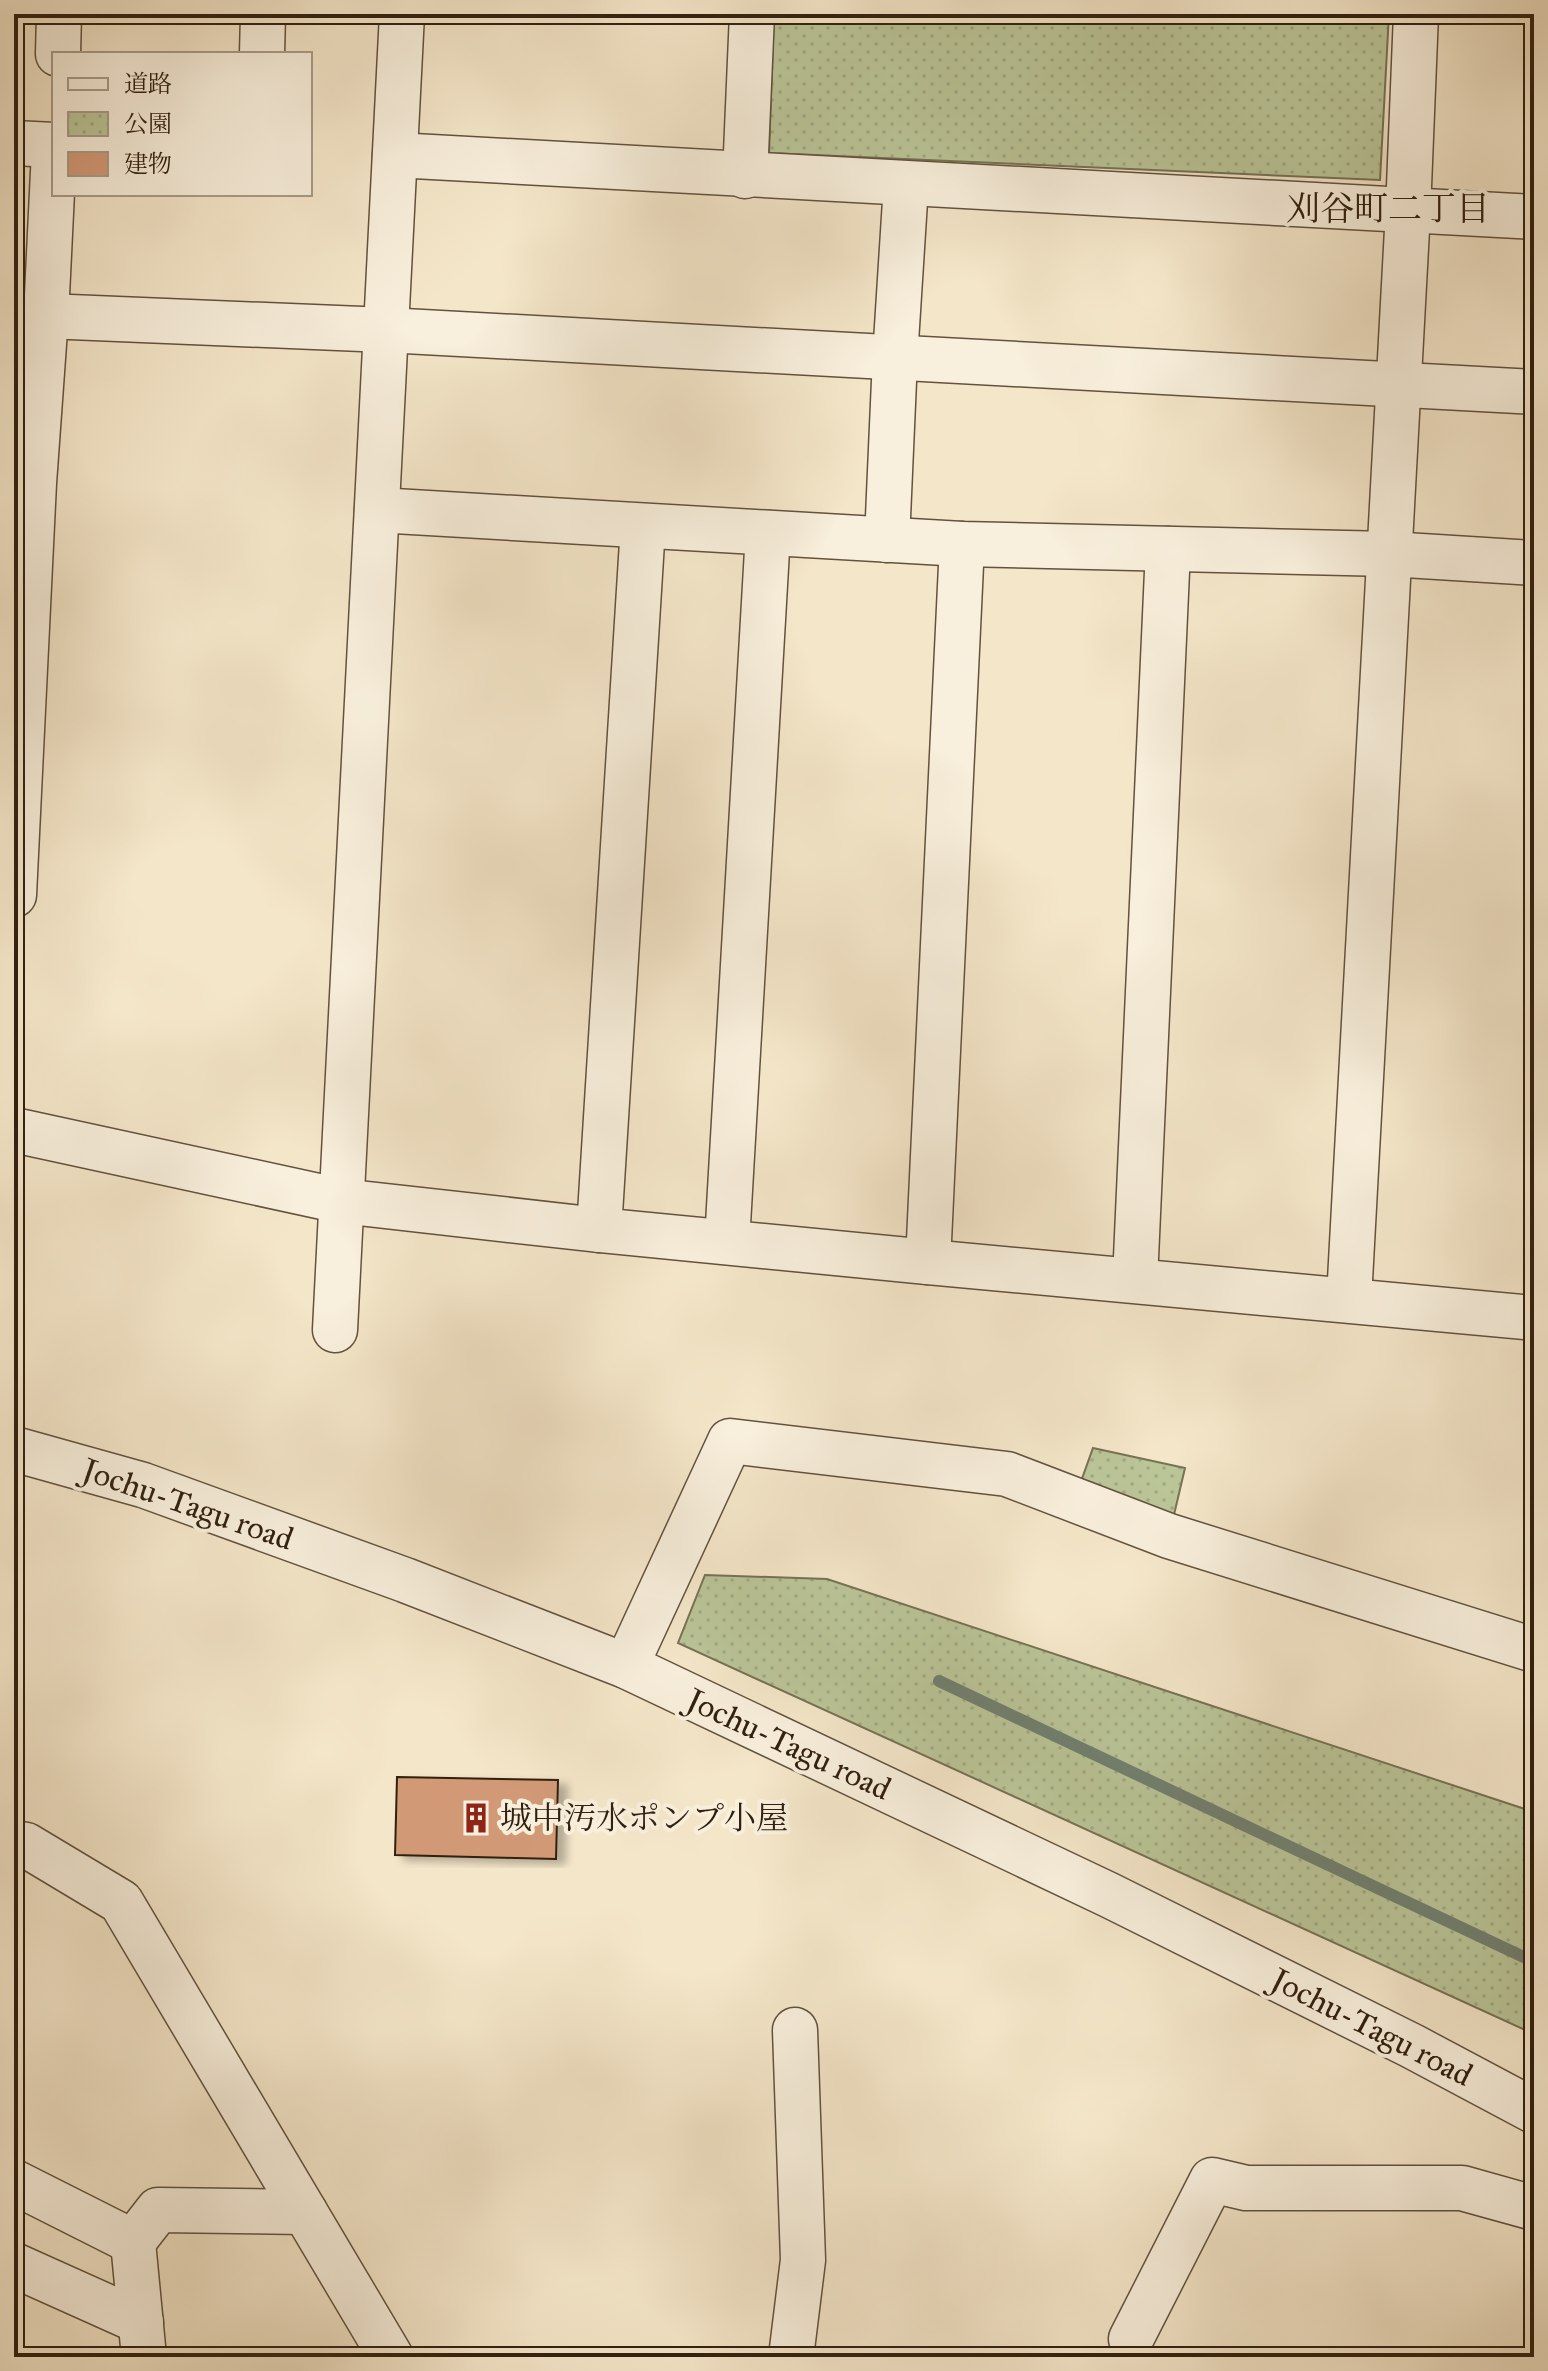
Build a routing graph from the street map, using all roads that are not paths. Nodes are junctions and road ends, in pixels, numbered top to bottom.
1 (59, 14) edge
2 (263, 14) edge
3 (402, 14) edge
4 (752, 14) edge
5 (1416, 14) edge
6 (58, 52) edge
7 (262, 52) edge
8 (14, 143) edge
9 (52, 148) edge
10 (395, 155) junction
11 (745, 176) junction
12 (906, 185) junction
13 (52, 190) edge
14 (1408, 211) junction
15 (1534, 217) edge
16 (46, 316) junction
17 (386, 330) junction
18 (895, 358) junction
19 (1398, 385) junction
20 (1534, 392) edge
21 (24, 483) edge
22 (377, 510) junction
23 (643, 526) junction
24 (768, 533) junction
25 (887, 540) junction
26 (962, 544) junction
27 (1168, 549) junction
28 (1389, 554) junction
29 (1534, 563) edge
30 (14, 895) edge
31 (14, 1130) edge
32 (341, 1201) junction
33 (599, 1230) junction
34 (727, 1242) junction
35 (928, 1262) junction
36 (1135, 1280) junction
37 (1349, 1299) junction
38 (1534, 1318) edge
39 (335, 1330) dead end
40 (14, 1449) edge
41 (1534, 1650) edge
42 (626, 1666) junction
43 (14, 1843) edge
44 (795, 2030) dead end
45 (1534, 2111) edge
46 (14, 2182) edge
47 (1534, 2208) edge
48 (305, 2212) junction
49 (133, 2242) junction
50 (14, 2265) edge
51 (1131, 2339) dead end
52 (143, 2340) edge
53 (391, 2357) edge
54 (791, 2357) edge

1 - 6 street
2 - 7 street
3 - 10 street
4 - 11 street
5 - 14 street
8 - 9 street
10 - 11 street
10 - 17 street
11 - 12 street
12 - 14 street
12 - 18 street
13 - 16 street
14 - 15 street
14 - 19 street
16 - 17 street
16 - 21 street
17 - 18 street
17 - 22 street
18 - 19 street
18 - 25 street
19 - 20 street
19 - 28 street
21 - 30 street
22 - 23 street
22 - 32 street
23 - 24 street
23 - 33 street
24 - 25 street
24 - 34 street
25 - 26 street
26 - 27 street
26 - 35 street
27 - 28 street
27 - 36 street
28 - 29 street
28 - 37 street
31 - 32 street
32 - 33 street
32 - 39 street
33 - 34 street
34 - 35 street
35 - 36 street
36 - 37 street
37 - 38 street
40 - 42 street, Jochu-Tagu road
41 - 42 street
42 - 45 street, Jochu-Tagu road
43 - 48 street
44 - 54 street
46 - 49 street
47 - 51 street
48 - 49 street
48 - 53 street
49 - 52 street
50 - 52 street

